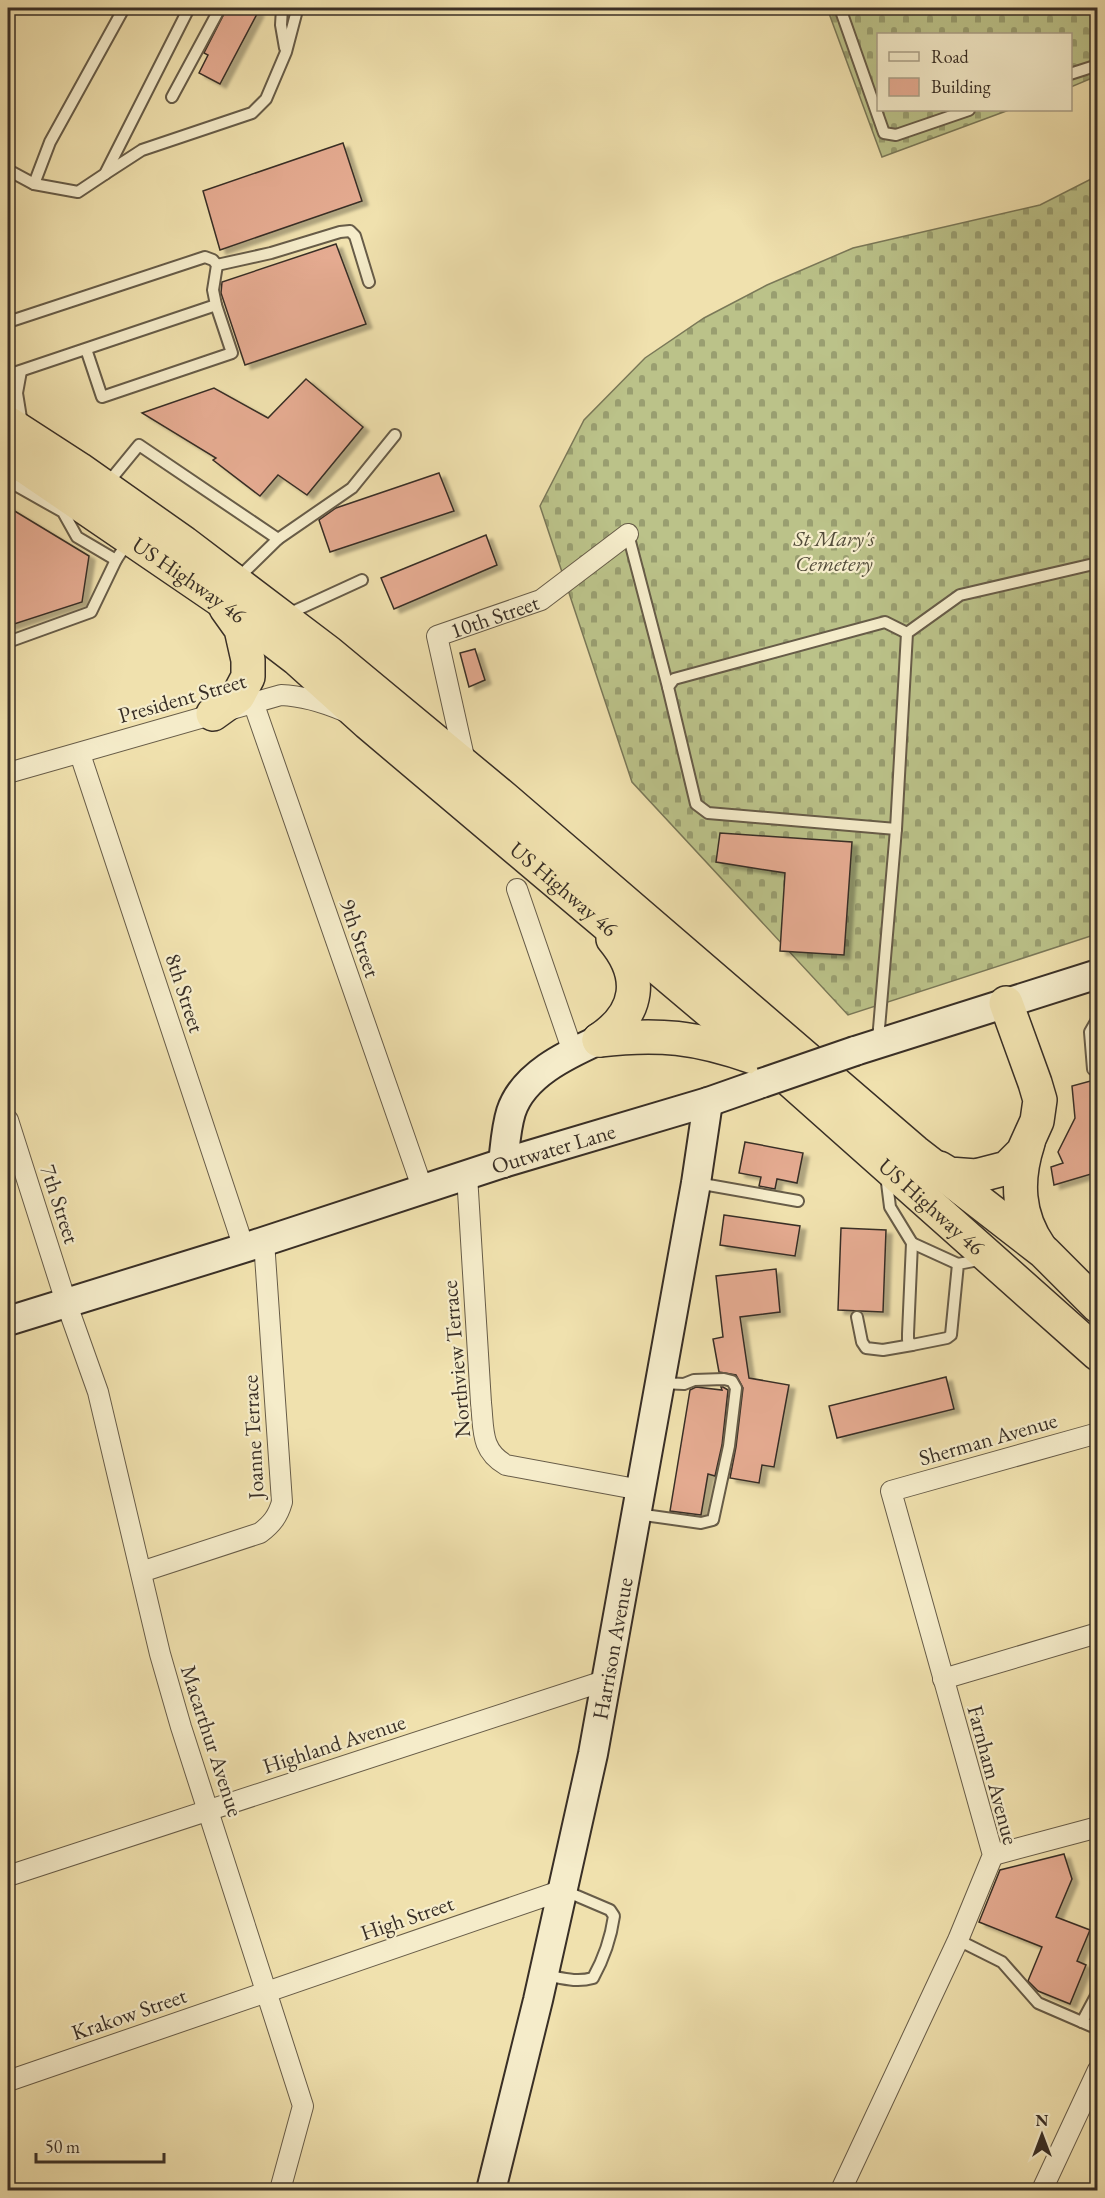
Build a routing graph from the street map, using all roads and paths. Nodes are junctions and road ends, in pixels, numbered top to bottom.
1 (124, 8) edge
2 (189, 8) edge
3 (220, 8) edge
4 (282, 8) edge
5 (294, 8) edge
6 (840, 8) edge
7 (286, 51) junction
8 (1098, 65) edge
9 (1072, 74) edge
10 (171, 97) dead end
11 (966, 111) edge
12 (8, 170) edge
13 (105, 174) junction
14 (34, 184) junction
15 (217, 265) junction
16 (369, 282) dead end
17 (216, 305) junction
18 (8, 322) edge
19 (86, 350) junction
20 (21, 371) junction
21 (8, 375) edge
22 (395, 435) dead end
23 (17, 459) edge
24 (104, 487) junction
25 (628, 534) joint
26 (278, 539) junction
27 (123, 549) junction
28 (1098, 563) edge
29 (362, 580) dead end
30 (227, 590) junction
31 (282, 617) junction
32 (907, 633) junction
33 (8, 642) edge
34 (668, 687) junction
35 (252, 702) junction
36 (213, 714) junction
37 (368, 723) junction
38 (80, 754) junction
39 (466, 766) junction
40 (8, 773) edge
41 (896, 829) junction
42 (517, 889) dead end
43 (591, 912) junction
44 (1098, 974) edge
45 (1006, 1004) junction
46 (1098, 1018) edge
47 (586, 1046) junction
48 (867, 1047) junction
49 (1098, 1069) edge
50 (767, 1074) junction
51 (708, 1102) junction
52 (8, 1120) edge
53 (1029, 1141) junction
54 (915, 1152) junction
55 (503, 1163) junction
56 (886, 1165) junction
57 (467, 1175) junction
58 (696, 1183) junction
59 (423, 1190) junction
60 (798, 1202) dead end
61 (912, 1243) junction
62 (254, 1245) junction
63 (1044, 1252) junction
64 (990, 1258) junction
65 (958, 1264) junction
66 (66, 1302) junction
67 (1098, 1306) edge
68 (857, 1317) dead end
69 (8, 1321) edge
70 (912, 1345) junction
71 (1098, 1354) edge
72 (660, 1383) junction
73 (1098, 1433) edge
74 (891, 1491) joint
75 (639, 1502) junction
76 (141, 1572) junction
77 (1098, 1633) edge
78 (943, 1679) junction
79 (607, 1680) junction
80 (209, 1810) junction
81 (1098, 1827) edge
82 (993, 1855) junction
83 (8, 1876) edge
84 (563, 1890) junction
85 (958, 1940) junction
86 (544, 1974) junction
87 (267, 1992) junction
88 (1098, 1992) edge
89 (1082, 2022) junction
90 (1098, 2029) edge
91 (1098, 2070) edge
92 (8, 2080) edge
93 (280, 2190) edge
94 (491, 2190) edge
95 (841, 2190) edge
96 (1042, 2190) edge

1 - 14 lane
2 - 13 lane
3 - 10 lane
4 - 7 lane
5 - 7 lane
6 - 11 lane
7 - 13 lane
8 - 9 lane
12 - 14 lane
13 - 14 lane
15 - 16 lane
15 - 17 lane
15 - 18 lane
17 - 19 lane
17 - 19 lane
19 - 20 lane
20 - 21 lane
20 - 23 lane
22 - 26 lane
23 - 24 highway, US Highway 46
23 - 27 highway, US Highway 46
24 - 26 lane
24 - 30 highway, US Highway 46
25 - 34 lane
25 - 39 street, 10th Street
26 - 30 lane
27 - 30 highway, US Highway 46
27 - 33 lane
28 - 32 lane
29 - 31 lane
30 - 31 highway, US Highway 46
30 - 36 highway
30 - 37 highway, US Highway 46
31 - 39 highway, US Highway 46
32 - 34 lane
32 - 41 lane
34 - 41 lane
35 - 36 street, President Street
35 - 37 street, President Street
35 - 59 street, 9th Street
36 - 38 street, President Street
37 - 43 highway, US Highway 46
38 - 40 street, President Street
38 - 62 street, 8th Street
39 - 54 highway, US Highway 46
41 - 48 lane
42 - 47 street
43 - 47 highway
43 - 50 highway, US Highway 46
44 - 45 street, Outwater Lane
45 - 48 street, Outwater Lane
45 - 53 highway
46 - 49 lane
47 - 50 highway
47 - 55 street
48 - 50 street, Outwater Lane, bridge
50 - 51 street, Outwater Lane
50 - 56 highway, US Highway 46
51 - 55 street, Outwater Lane
51 - 58 street, Harrison Avenue
52 - 66 street, 7th Street
53 - 54 highway
53 - 63 highway
54 - 63 highway, US Highway 46
55 - 57 street, Outwater Lane
56 - 61 lane
56 - 64 highway, US Highway 46
57 - 59 street, Outwater Lane
57 - 75 street, Northview Terrace
58 - 60 lane
58 - 72 street, Harrison Avenue
59 - 62 street, Outwater Lane
61 - 65 lane
61 - 70 lane
62 - 66 street, Outwater Lane
62 - 76 street, Joanne Terrace
63 - 67 highway, US Highway 46
64 - 65 lane
64 - 71 highway, US Highway 46
65 - 70 lane
66 - 69 street, Outwater Lane
66 - 76 street, Macarthur Avenue
68 - 70 lane
72 - 75 street, Harrison Avenue
72 - 75 lane
73 - 74 street, Sherman Avenue
74 - 78 street, Farnham Avenue
75 - 79 street, Harrison Avenue
76 - 80 street, Macarthur Avenue
77 - 78 street
78 - 82 street, Farnham Avenue
79 - 80 street, Highland Avenue
79 - 84 street, Harrison Avenue
80 - 83 street, Highland Avenue
80 - 87 street, Macarthur Avenue
81 - 82 street
82 - 85 street, Farnham Avenue
84 - 86 street, Harrison Avenue
84 - 86 lane
84 - 87 street, High Street
85 - 89 lane
85 - 95 street, Farnham Avenue
86 - 94 street, Harrison Avenue
87 - 92 street, Krakow Street
87 - 93 street, Macarthur Avenue
88 - 89 lane
89 - 90 lane
91 - 96 street

